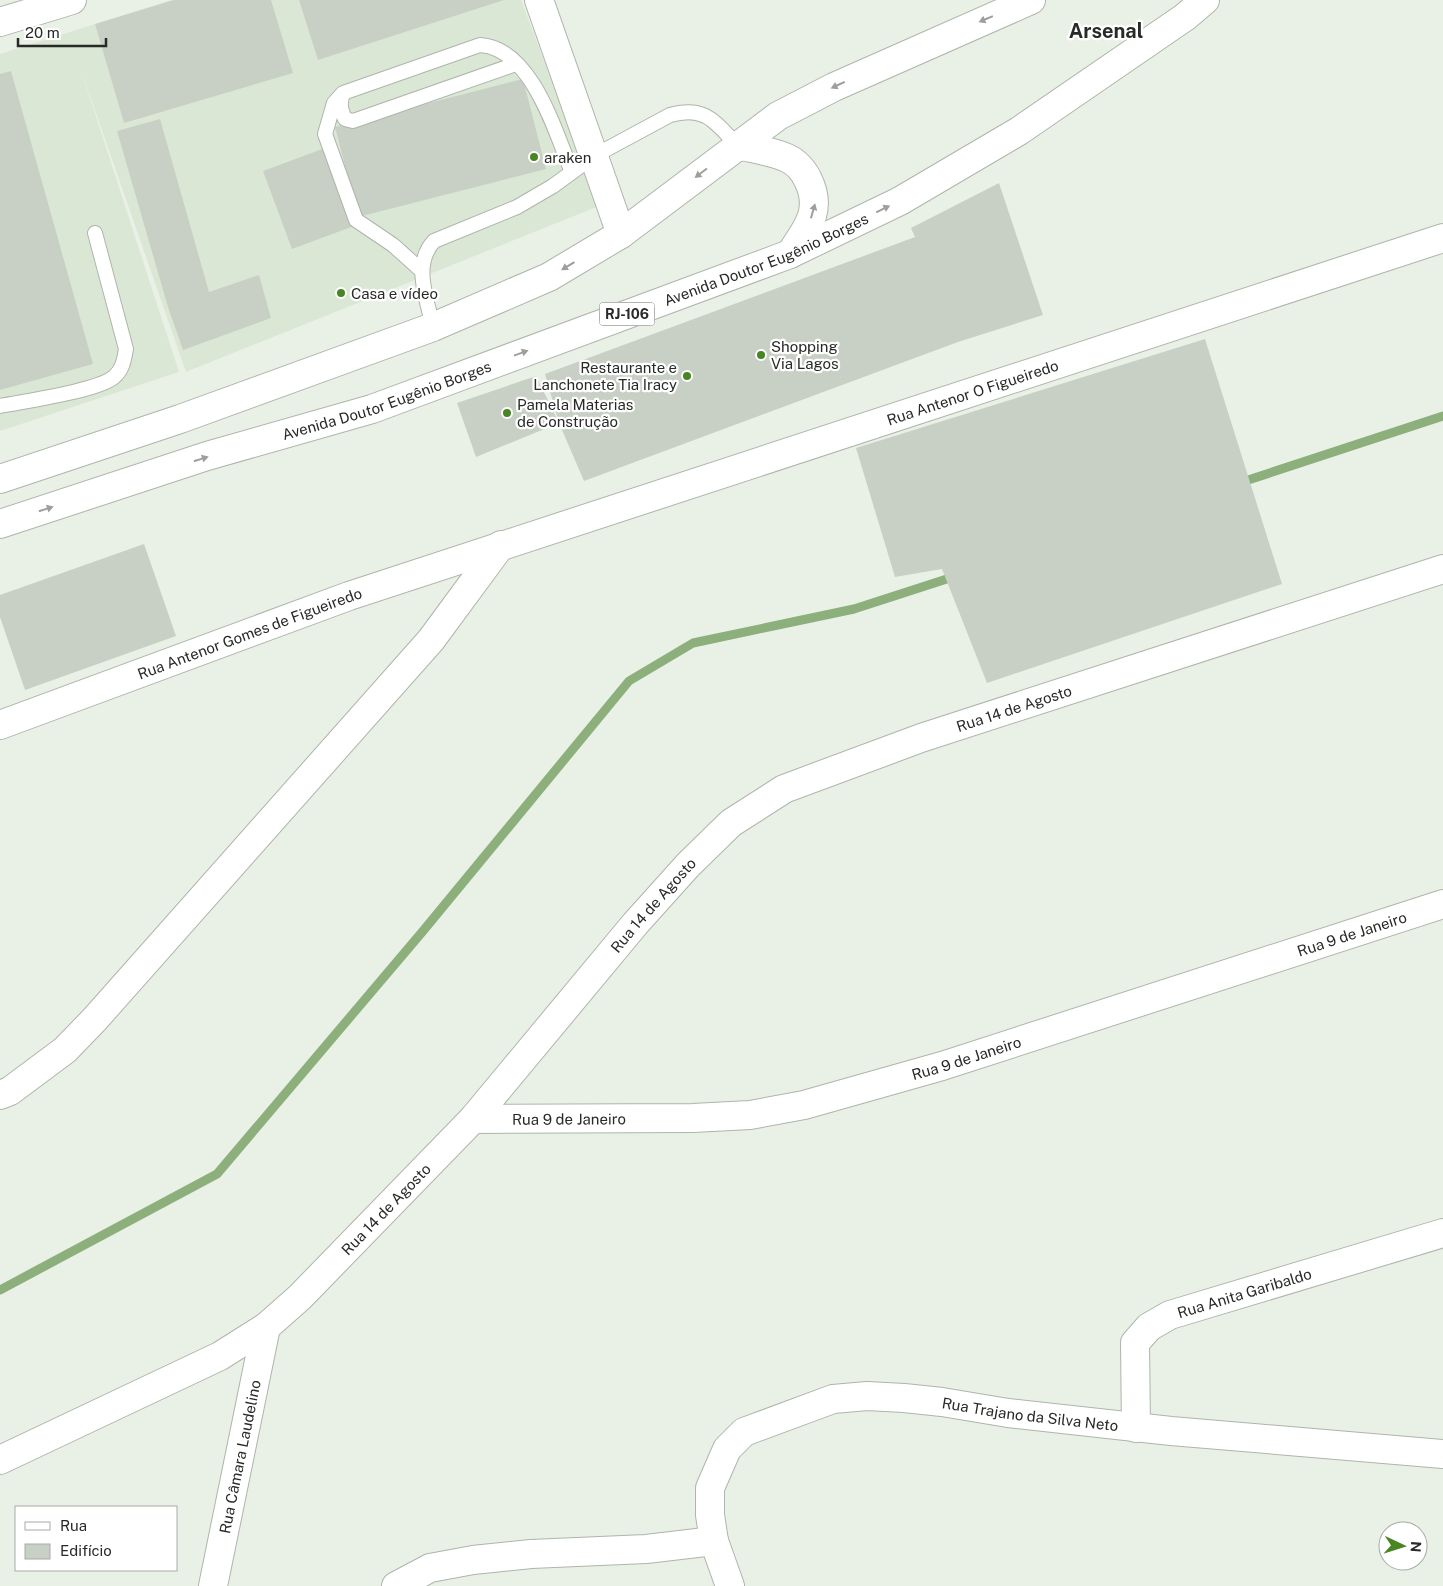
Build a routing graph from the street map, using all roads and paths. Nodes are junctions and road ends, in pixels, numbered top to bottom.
1 (72, 0) edge
2 (539, 0) edge
3 (1031, 0) edge
4 (1205, 0) edge
5 (0, 22) edge
6 (516, 64) junction
7 (343, 93) junction
8 (738, 145) junction
9 (594, 156) junction
10 (572, 172) junction
11 (95, 233) dead end
12 (621, 234) junction
13 (1443, 238) edge
14 (790, 254) junction
15 (422, 271) junction
16 (433, 327) junction
17 (0, 406) edge
18 (0, 479) edge
19 (0, 524) edge
20 (501, 545) junction
21 (1443, 569) edge
22 (0, 725) edge
23 (1443, 904) edge
24 (0, 1095) edge
25 (473, 1119) junction
26 (1443, 1233) edge
27 (266, 1327) junction
28 (1136, 1428) junction
29 (1443, 1454) edge
30 (0, 1460) edge
31 (714, 1541) junction
32 (213, 1586) edge
33 (396, 1586) edge
34 (730, 1586) edge

1 - 5 main road
2 - 9 main road
3 -> 8 main road
14 -> 4 main road, Avenida Doutor Eugênio Borges / RJ-106
6 - 7 lane
6 - 7 lane
6 - 10 lane
7 - 15 lane
8 - 9 lane
8 -> 12 main road
14 -> 8 main road
9 - 10 lane
9 - 12 main road
10 - 15 lane
11 - 17 lane
12 -> 16 main road
13 - 20 main road, Rua Antenor O Figueiredo
19 -> 14 main road, Avenida Doutor Eugênio Borges / RJ-106
15 - 16 lane
16 - 18 main road
20 - 22 main road, Rua Antenor Gomes de Figueiredo
20 - 24 main road
21 - 25 main road, Rua 14 de Agosto
23 - 25 main road, Rua 9 de Janeiro
25 - 27 main road, Rua 14 de Agosto
26 - 28 main road, Rua Anita Garibaldo
27 - 30 main road, Rua 14 de Agosto
27 - 32 main road, Rua Câmara Laudelino
28 - 29 main road, Rua Trajano da Silva Neto
28 - 31 main road, Rua Trajano da Silva Neto
31 - 33 main road
31 - 34 main road, Rua Trajano da Silva Neto

